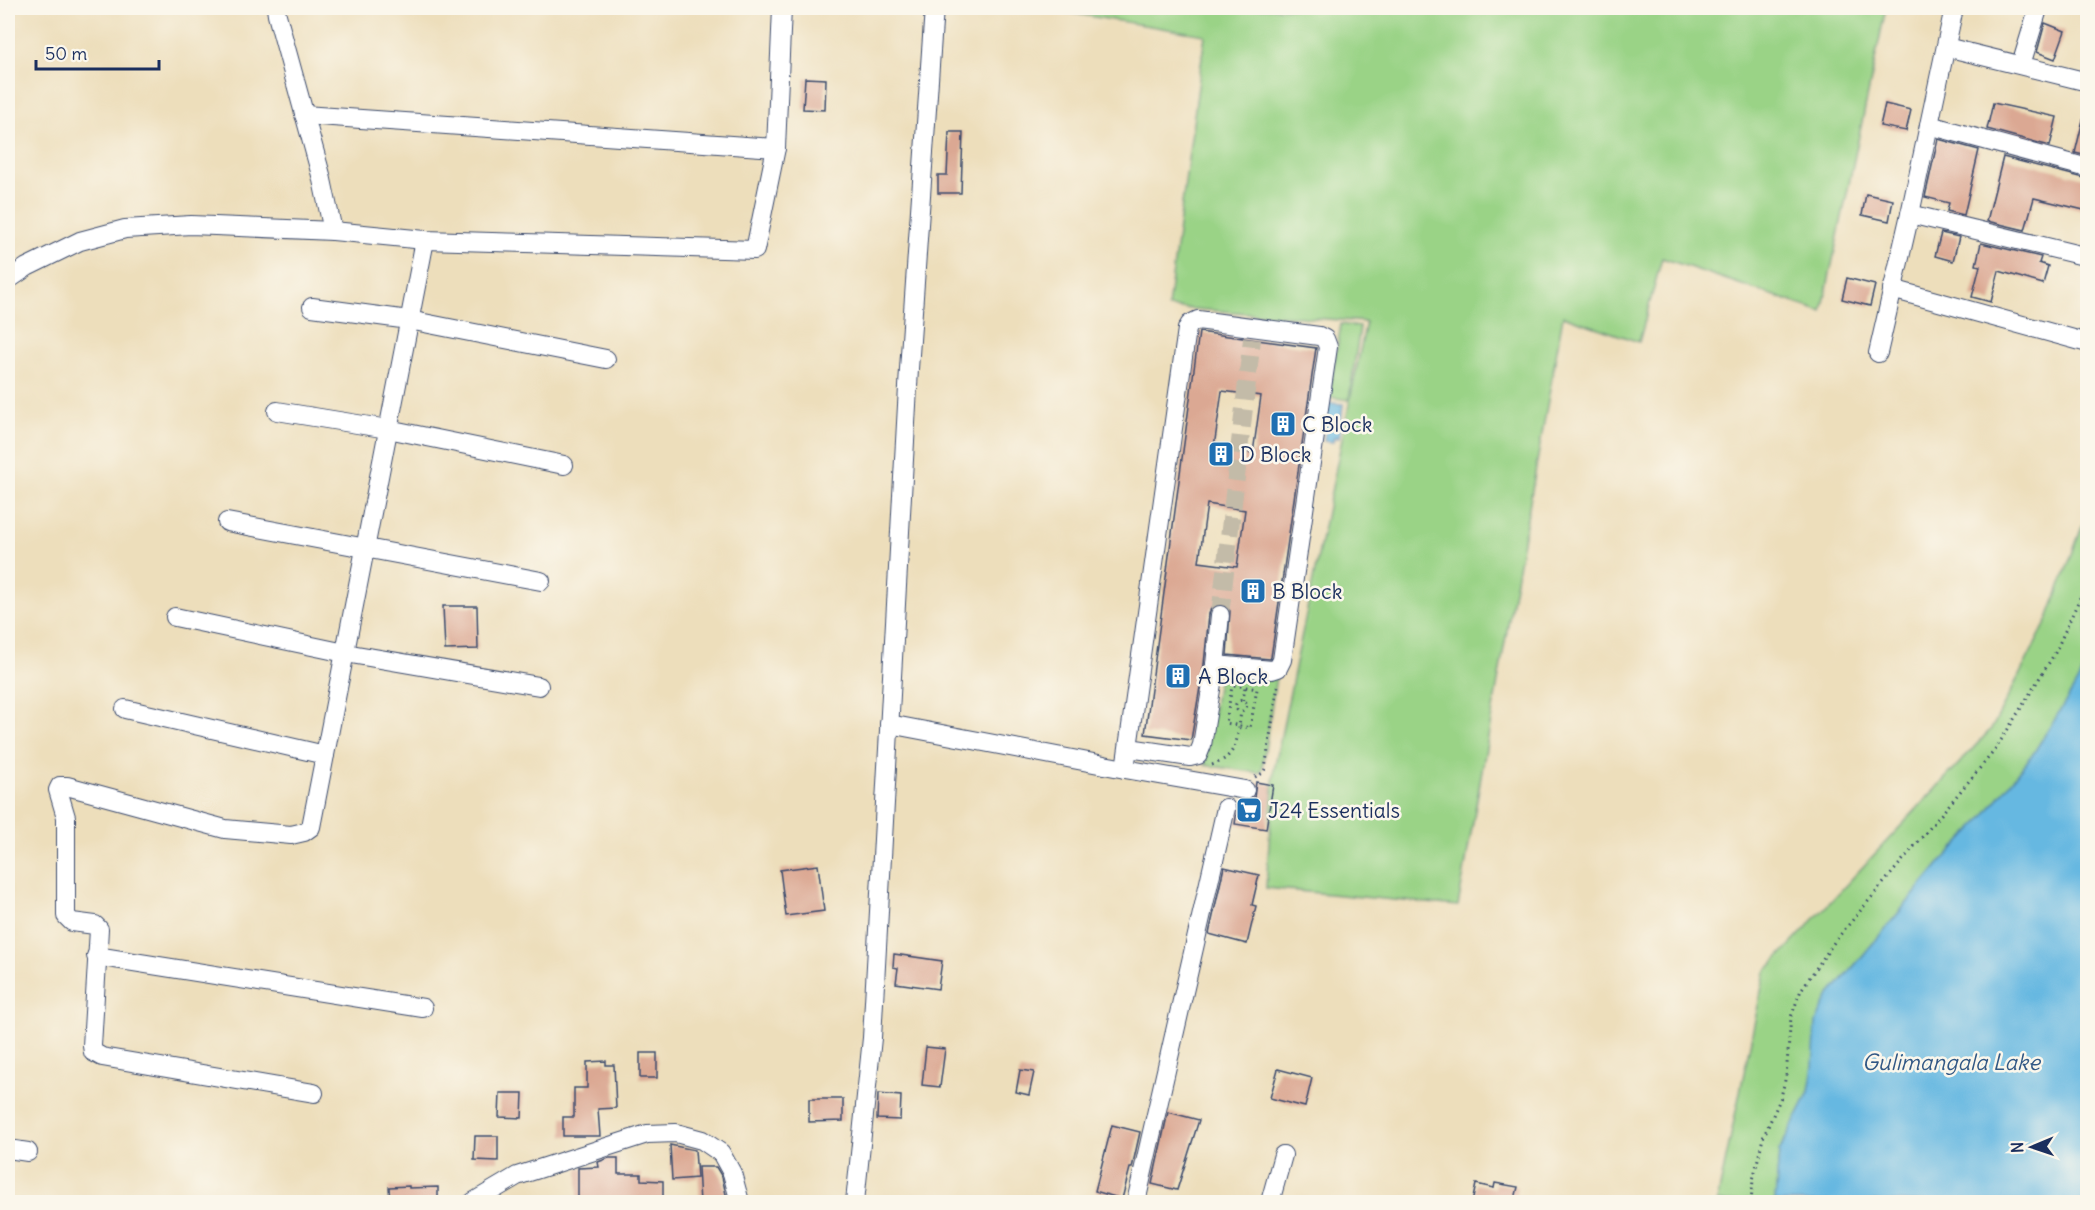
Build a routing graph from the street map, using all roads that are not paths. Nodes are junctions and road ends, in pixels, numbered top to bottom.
1 (276, 8) edge
2 (782, 8) edge
3 (934, 8) edge
4 (1954, 8) edge
5 (2038, 9) dead end
6 (1946, 47) junction
7 (2021, 65) junction
8 (2088, 82) edge
9 (304, 115) junction
10 (1929, 125) junction
11 (776, 148) junction
12 (2088, 168) edge
13 (1910, 214) junction
14 (333, 231) junction
15 (425, 240) junction
16 (2088, 257) edge
17 (8, 280) edge
18 (1892, 289) junction
19 (312, 308) dead end
20 (409, 320) junction
21 (2088, 343) edge
22 (1878, 353) dead end
23 (606, 359) dead end
24 (276, 411) dead end
25 (388, 429) junction
26 (564, 465) dead end
27 (227, 522) dead end
28 (365, 547) junction
29 (541, 581) dead end
30 (1220, 615) tunnel mouth
31 (176, 616) dead end
32 (345, 653) junction
33 (1215, 665) junction
34 (539, 686) dead end
35 (125, 709) dead end
36 (889, 724) junction
37 (1129, 748) junction
38 (1150, 751) junction
39 (325, 755) junction
40 (1125, 769) junction
41 (1148, 773) junction
42 (1250, 783) road end
43 (1226, 808) dead end
44 (96, 956) junction
45 (423, 1008) dead end
46 (314, 1093) dead end
47 (8, 1149) edge
48 (28, 1152) dead end
49 (1283, 1155) dead end
50 (473, 1203) edge
51 (740, 1203) edge
52 (855, 1203) edge
53 (1136, 1203) edge
54 (1270, 1203) edge

1 - 9 street
2 - 11 street
3 - 36 street
4 - 6 street
5 - 7 street
6 - 7 street
6 - 10 street
7 - 8 street
9 - 11 street
9 - 14 street
10 - 12 street
10 - 13 street
11 - 15 street
13 - 16 street
13 - 18 street
14 - 15 street
14 - 17 street
15 - 20 street
18 - 21 street
18 - 22 street
19 - 20 street
20 - 23 street
20 - 25 street
24 - 25 street
25 - 26 street
25 - 28 street
27 - 28 street
28 - 29 street
28 - 32 street
30 - 33 street
31 - 32 street
32 - 34 street
32 - 39 street
33 - 37 street
33 - 38 street
35 - 39 street
36 - 40 street
36 - 52 street
37 - 38 street
37 - 40 street
38 - 41 street
39 - 44 street
40 - 41 street
41 - 42 street
43 - 53 street
44 - 45 street
44 - 46 street
47 - 48 street
49 - 54 street
50 - 51 street

